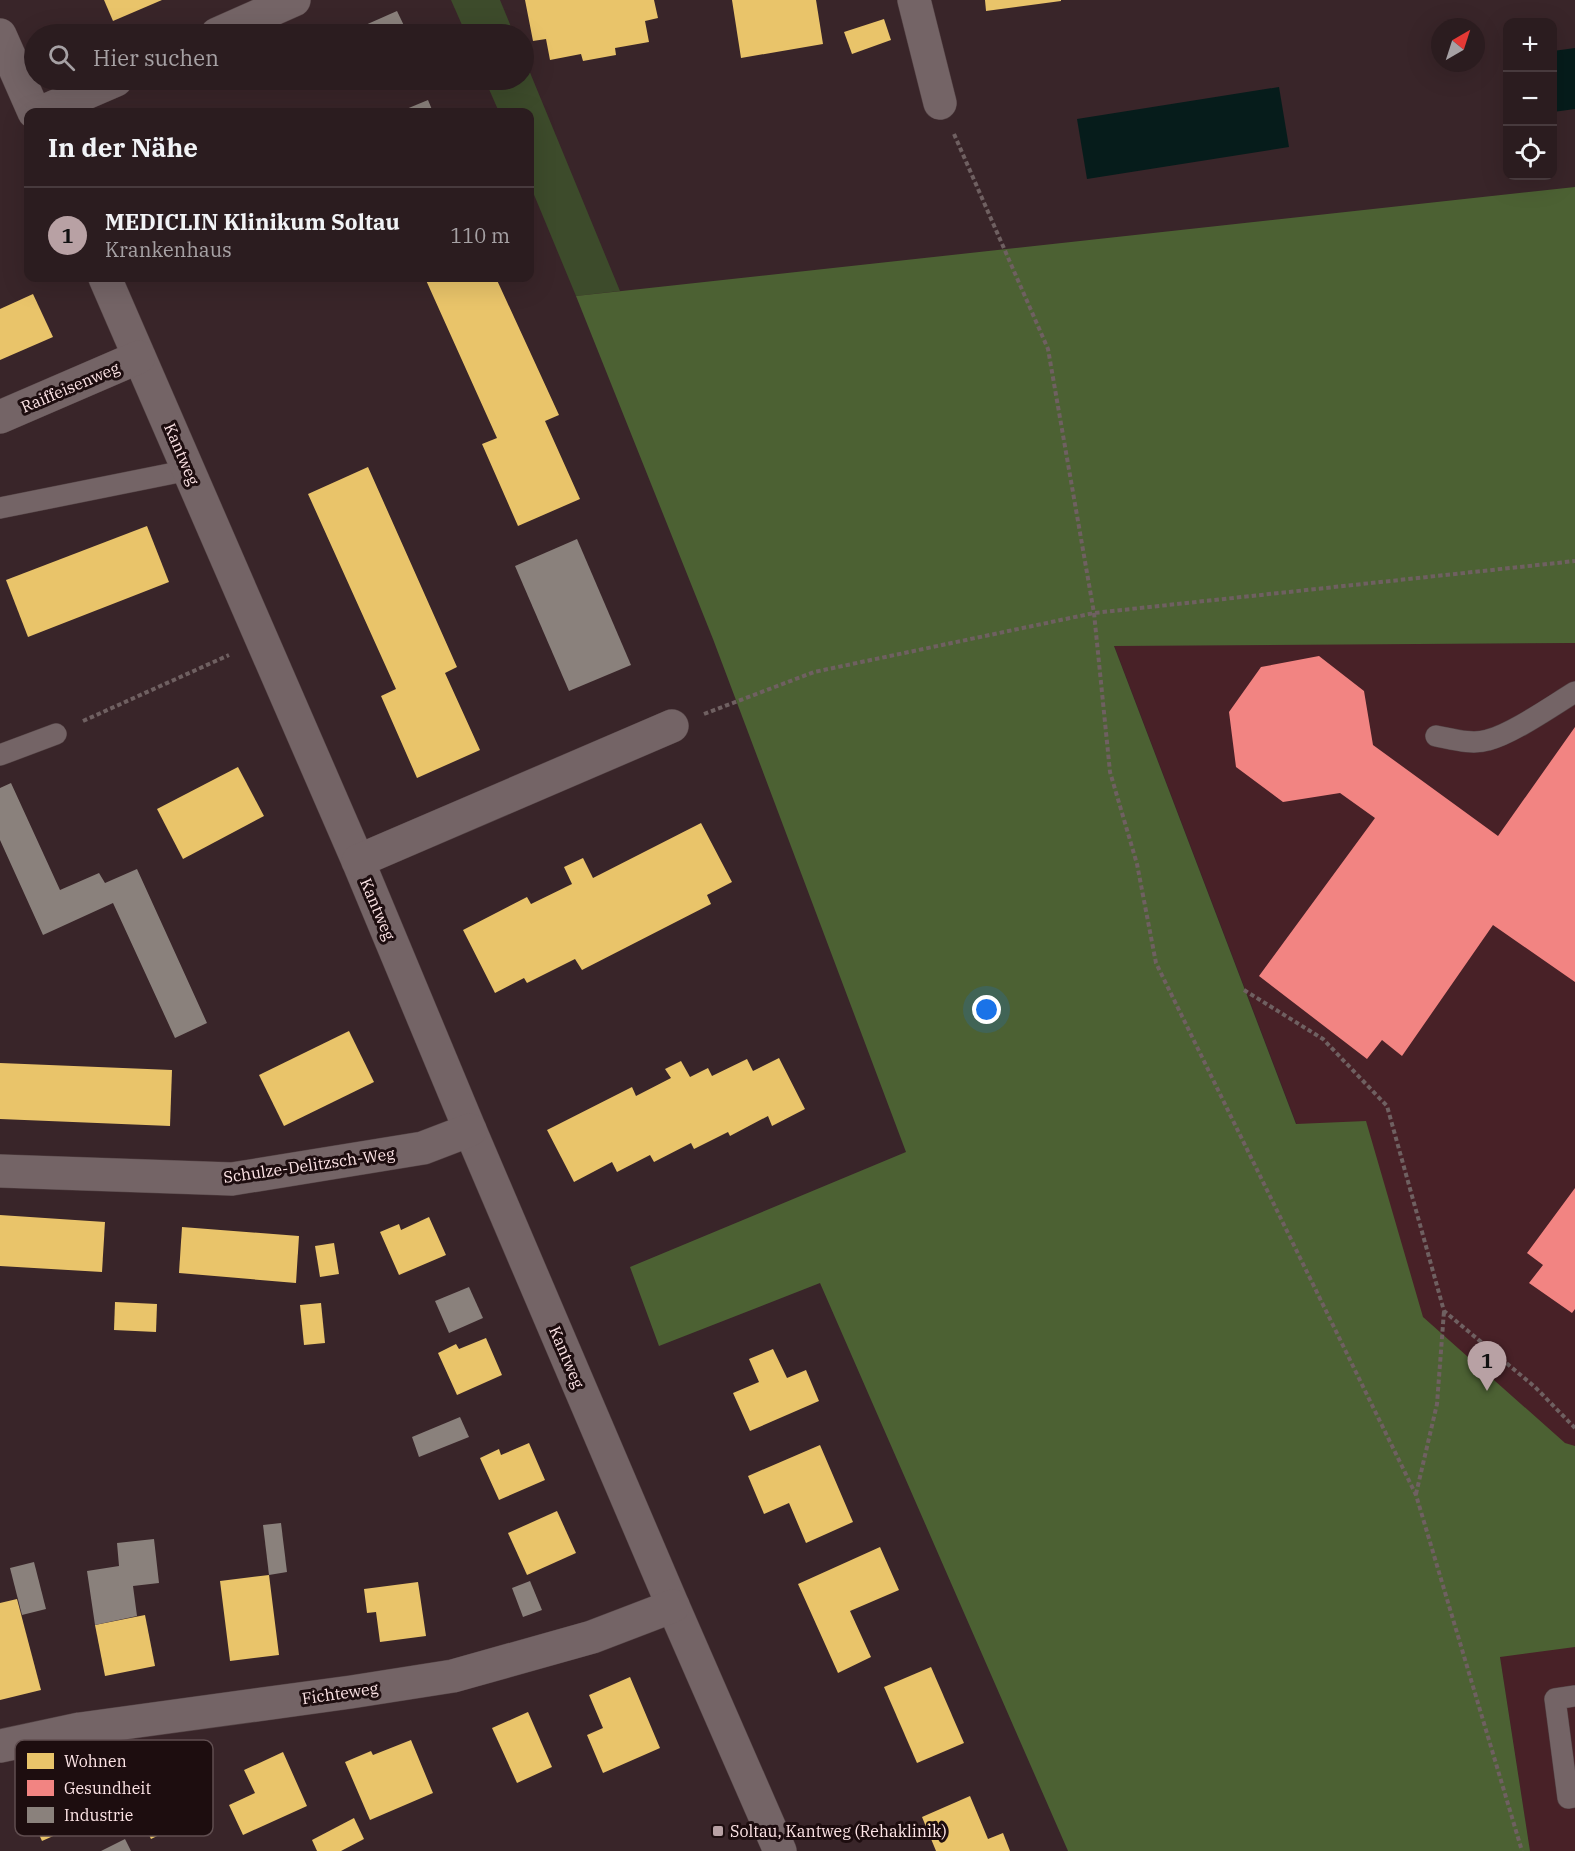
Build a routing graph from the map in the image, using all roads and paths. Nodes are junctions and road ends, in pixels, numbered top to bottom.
1 (294, 0) edge
2 (914, 0) edge
3 (240, 24) edge
4 (0, 35) edge
5 (24, 89) edge
6 (24, 90) edge
7 (93, 90) edge
8 (940, 103) joint
9 (32, 108) edge
10 (51, 108) edge
11 (107, 282) edge
12 (140, 357) junction
13 (0, 417) edge
14 (189, 470) junction
15 (0, 508) edge
16 (1575, 561) edge
17 (1094, 613) junction
18 (262, 640) junction
19 (1575, 692) edge
20 (672, 726) joint
21 (56, 734) joint
22 (1436, 736) dead end
23 (0, 755) edge
24 (358, 861) junction
25 (1244, 990) dead end
26 (470, 1130) junction
27 (0, 1171) edge
28 (1444, 1311) junction
29 (1575, 1428) edge
30 (1416, 1495) junction
31 (673, 1606) junction
32 (1575, 1696) edge
33 (28, 1740) edge
34 (15, 1743) edge
35 (0, 1746) edge
36 (1575, 1797) edge
37 (780, 1851) edge
38 (1522, 1851) edge

1 - 3 street
2 - 8 street
4 - 5 street
6 - 9 street
7 - 10 street
8 - 17 path
11 - 12 street, Kantweg
12 - 13 street, Raiffeisenweg
12 - 14 street, Kantweg
14 - 15 lane
14 - 18 street, Kantweg
16 - 17 path
17 - 20 path
17 - 30 path
18 - 21 path
18 - 24 street, Kantweg
19 - 22 lane
20 - 24 street, Kantweg
21 - 23 lane
24 - 26 street, Kantweg
25 - 28 path
26 - 27 street, Schulze-Delitzsch-Weg
26 - 31 street, Kantweg
28 - 29 path
28 - 30 path
30 - 38 path
31 - 33 street, Fichteweg
31 - 37 street, Kantweg
32 - 36 lane
34 - 35 street, Fichteweg

